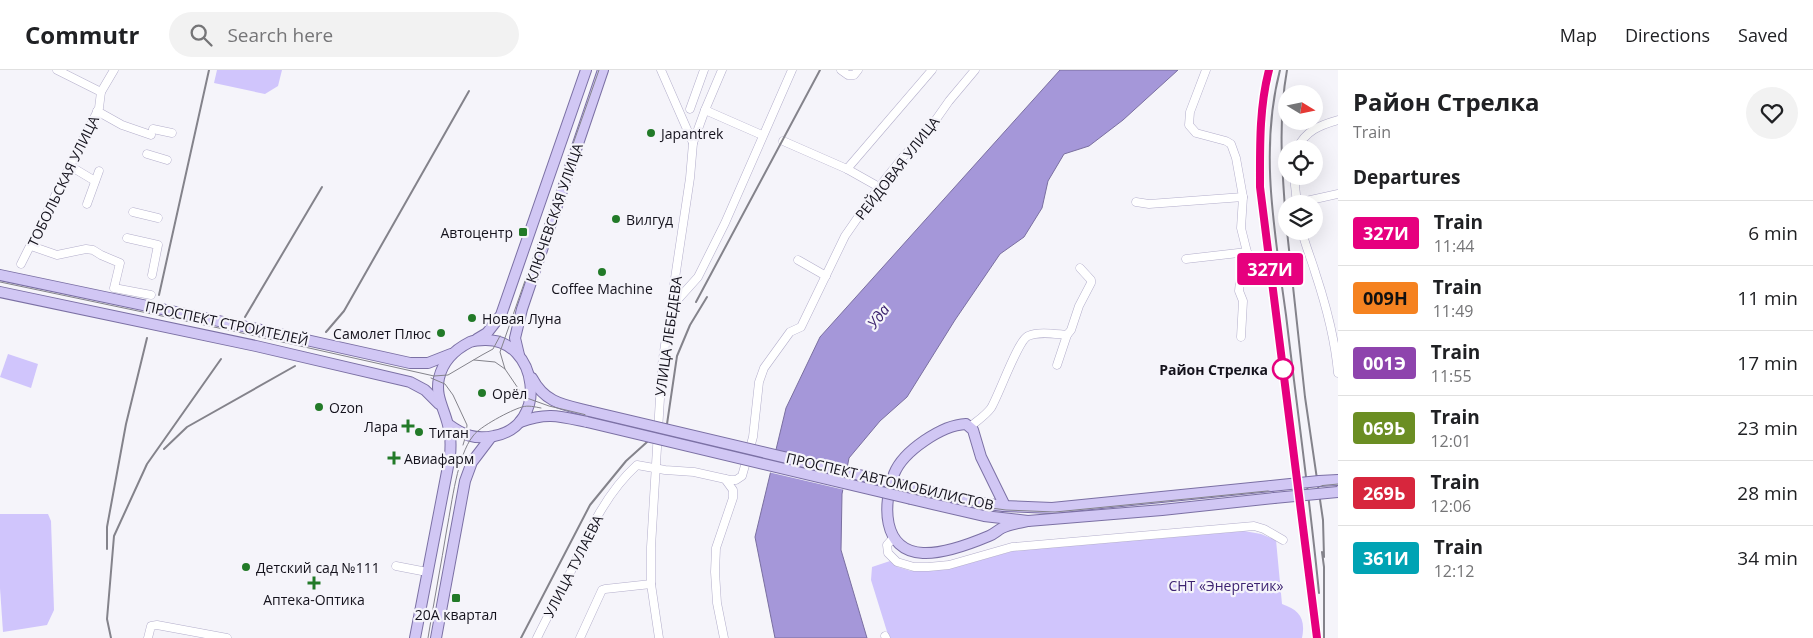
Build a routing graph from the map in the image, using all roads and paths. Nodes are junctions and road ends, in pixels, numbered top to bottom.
1 (57, 70) edge
2 (114, 70) edge
3 (586, 70) edge
4 (603, 70) edge
5 (704, 70) edge
6 (722, 70) edge
7 (792, 70) edge
8 (841, 70) edge
9 (858, 70) edge
10 (932, 70) edge
11 (975, 70) edge
12 (1206, 70) edge
13 (661, 72) edge
14 (101, 92) junction
15 (676, 105) junction
16 (690, 109) junction
17 (705, 109) junction
18 (98, 111) junction
19 (1338, 120) edge
20 (172, 133) dead end
21 (762, 135) junction
22 (1302, 140) edge
23 (783, 141) dead end
24 (694, 143) junction
25 (147, 154) dead end
26 (167, 160) dead end
27 (70, 166) junction
28 (847, 169) junction
29 (99, 172) dead end
30 (95, 181) junction
31 (878, 187) junction
32 (1338, 194) edge
33 (1244, 197) junction
34 (1323, 197) edge
35 (1136, 202) dead end
36 (87, 204) dead end
37 (133, 212) dead end
38 (158, 218) dead end
39 (127, 238) dead end
40 (1304, 240) edge
41 (31, 246) junction
42 (1247, 252) junction
43 (1186, 259) dead end
44 (798, 260) dead end
45 (21, 264) dead end
46 (1080, 268) dead end
47 (0, 275) edge
48 (152, 275) dead end
49 (826, 276) junction
50 (0, 292) edge
51 (151, 295) dead end
52 (671, 307) junction
53 (1067, 335) junction
54 (1241, 338) dead end
55 (475, 340) junction
56 (452, 353) junction
57 (519, 356) junction
58 (1057, 365) dead end
59 (525, 366) junction
60 (1338, 373) edge
61 (440, 404) junction
62 (520, 422) junction
63 (448, 424) junction
64 (971, 426) junction
65 (491, 437) junction
66 (656, 467) junction
67 (725, 479) junction
68 (1338, 480) edge
69 (1338, 492) edge
70 (1005, 506) junction
71 (984, 516) junction
72 (1028, 521) junction
73 (991, 536) junction
74 (894, 537) junction
75 (1283, 540) dead end
76 (396, 566) dead end
77 (427, 572) junction
78 (651, 584) junction
79 (148, 638) edge
80 (227, 638) edge
81 (415, 638) edge
82 (436, 638) edge
83 (537, 638) edge
84 (580, 638) edge
85 (659, 638) edge
86 (724, 638) edge

1 - 14 street
2 - 14 street, ТОБОЛЬСКАЯ УЛИЦА
3 - 55 main road, КЛЮЧЕВСКАЯ УЛИЦА
4 - 57 main road, КЛЮЧЕВСКАЯ УЛИЦА
5 - 16 street
6 - 17 street, УЛИЦА ЛЕБЕДЕВА
7 - 21 street
8 - 9 street
10 - 28 street
11 - 31 street, РЕЙДОВАЯ УЛИЦА
12 - 33 street
13 - 15 street
14 - 18 street, ТОБОЛЬСКАЯ УЛИЦА
15 - 16 street
15 - 24 street
16 - 17 street
17 - 21 street
17 - 24 street, УЛИЦА ЛЕБЕДЕВА
18 - 20 street
18 - 27 street, ТОБОЛЬСКАЯ УЛИЦА
19 - 22 street
21 - 52 street
23 - 28 street
24 - 52 street, УЛИЦА ЛЕБЕДЕВА
25 - 26 street
27 - 30 street
27 - 41 street, ТОБОЛЬСКАЯ УЛИЦА
28 - 31 street
29 - 30 street
30 - 36 street
31 - 49 street, РЕЙДОВАЯ УЛИЦА
32 - 34 street
33 - 35 street
33 - 42 street
37 - 38 street
39 - 48 street
40 - 60 street
41 - 45 street, ТОБОЛЬСКАЯ УЛИЦА
41 - 51 street
42 - 43 street
42 - 54 street
44 - 49 street
46 - 53 street
47 - 56 main road, ПРОСПЕКТ СТРОИТЕЛЕЙ
49 - 67 street, РЕЙДОВАЯ УЛИЦА
50 - 61 main road, ПРОСПЕКТ СТРОИТЕЛЕЙ
52 - 66 street, УЛИЦА ЛЕБЕДЕВА
53 - 58 street
53 - 64 street
55 - 56 main road
55 - 57 main road
56 - 61 main road
57 - 59 main road
59 - 62 main road
59 - 70 main road, ПРОСПЕКТ АВТОМОБИЛИСТОВ, bridge
61 - 63 main road
62 - 65 main road
62 - 71 main road, ПРОСПЕКТ АВТОМОБИЛИСТОВ, bridge
63 - 65 main road
63 - 77 main road
64 - 70 main road
64 - 74 main road
65 - 82 main road
66 - 67 street, УЛИЦА ТУЛАЕВА
66 - 78 street, УЛИЦА ЛЕБЕДЕВА
66 - 83 street, УЛИЦА ТУЛАЕВА
67 - 86 street
68 - 70 main road, ПРОСПЕКТ АВТОМОБИЛИСТОВ, bridge
69 - 72 main road, ПРОСПЕКТ АВТОМОБИЛИСТОВ, bridge
71 - 72 main road, ПРОСПЕКТ АВТОМОБИЛИСТОВ
71 - 73 main road
72 - 73 main road
73 - 74 main road
74 - 75 street
76 - 77 street
77 - 81 main road
78 - 84 street
78 - 85 street, УЛИЦА ЛЕБЕДЕВА
79 - 80 street

